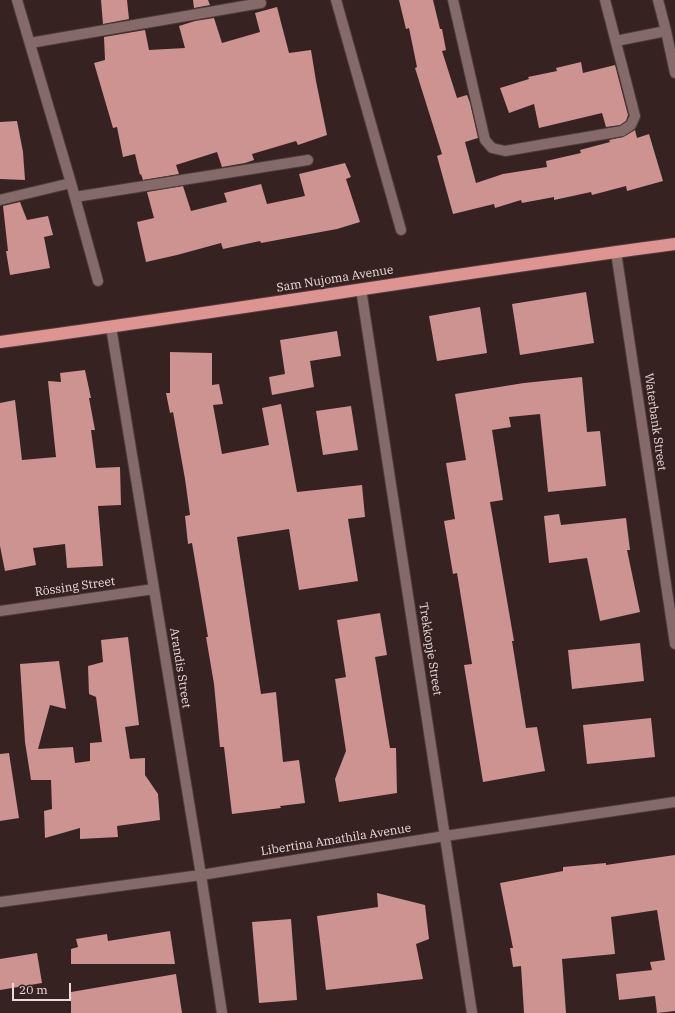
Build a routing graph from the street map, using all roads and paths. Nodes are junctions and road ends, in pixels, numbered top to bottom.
1 (17, 0) edge
2 (336, 0) edge
3 (453, 0) edge
4 (605, 0) edge
5 (658, 0) edge
6 (261, 3) dead end
7 (666, 30) junction
8 (616, 41) junction
9 (30, 43) junction
10 (675, 73) edge
11 (308, 160) dead end
12 (71, 183) junction
13 (75, 197) junction
14 (0, 200) edge
15 (401, 230) dead end
16 (675, 244) edge
17 (616, 252) junction
18 (98, 281) dead end
19 (362, 289) junction
20 (111, 327) junction
21 (0, 342) edge
22 (154, 588) junction
23 (0, 611) edge
24 (675, 644) edge
25 (675, 802) edge
26 (445, 836) junction
27 (201, 875) junction
28 (0, 902) edge
29 (222, 1013) edge
30 (472, 1013) edge

1 - 9 street
2 - 15 street
3 - 8 street
4 - 8 street
5 - 7 street
6 - 9 street
7 - 8 street
7 - 10 street
9 - 12 street
11 - 13 street
12 - 13 street
12 - 14 street
13 - 18 street
16 - 17 highway, Sam Nujoma Avenue
17 - 19 highway, Sam Nujoma Avenue
17 - 24 street, Waterbank Street
19 - 20 highway, Sam Nujoma Avenue
19 - 26 street, Trekkopje Street
20 - 21 highway, Sam Nujoma Avenue
20 - 22 street, Arandis Street
22 - 23 street, Rössing Street
22 - 27 street, Arandis Street
25 - 26 street, Libertina Amathila Avenue
26 - 27 street, Libertina Amathila Avenue
26 - 30 street, Trekkopje Street
27 - 28 street, Libertina Amathila Avenue
27 - 29 street, Arandis Street

